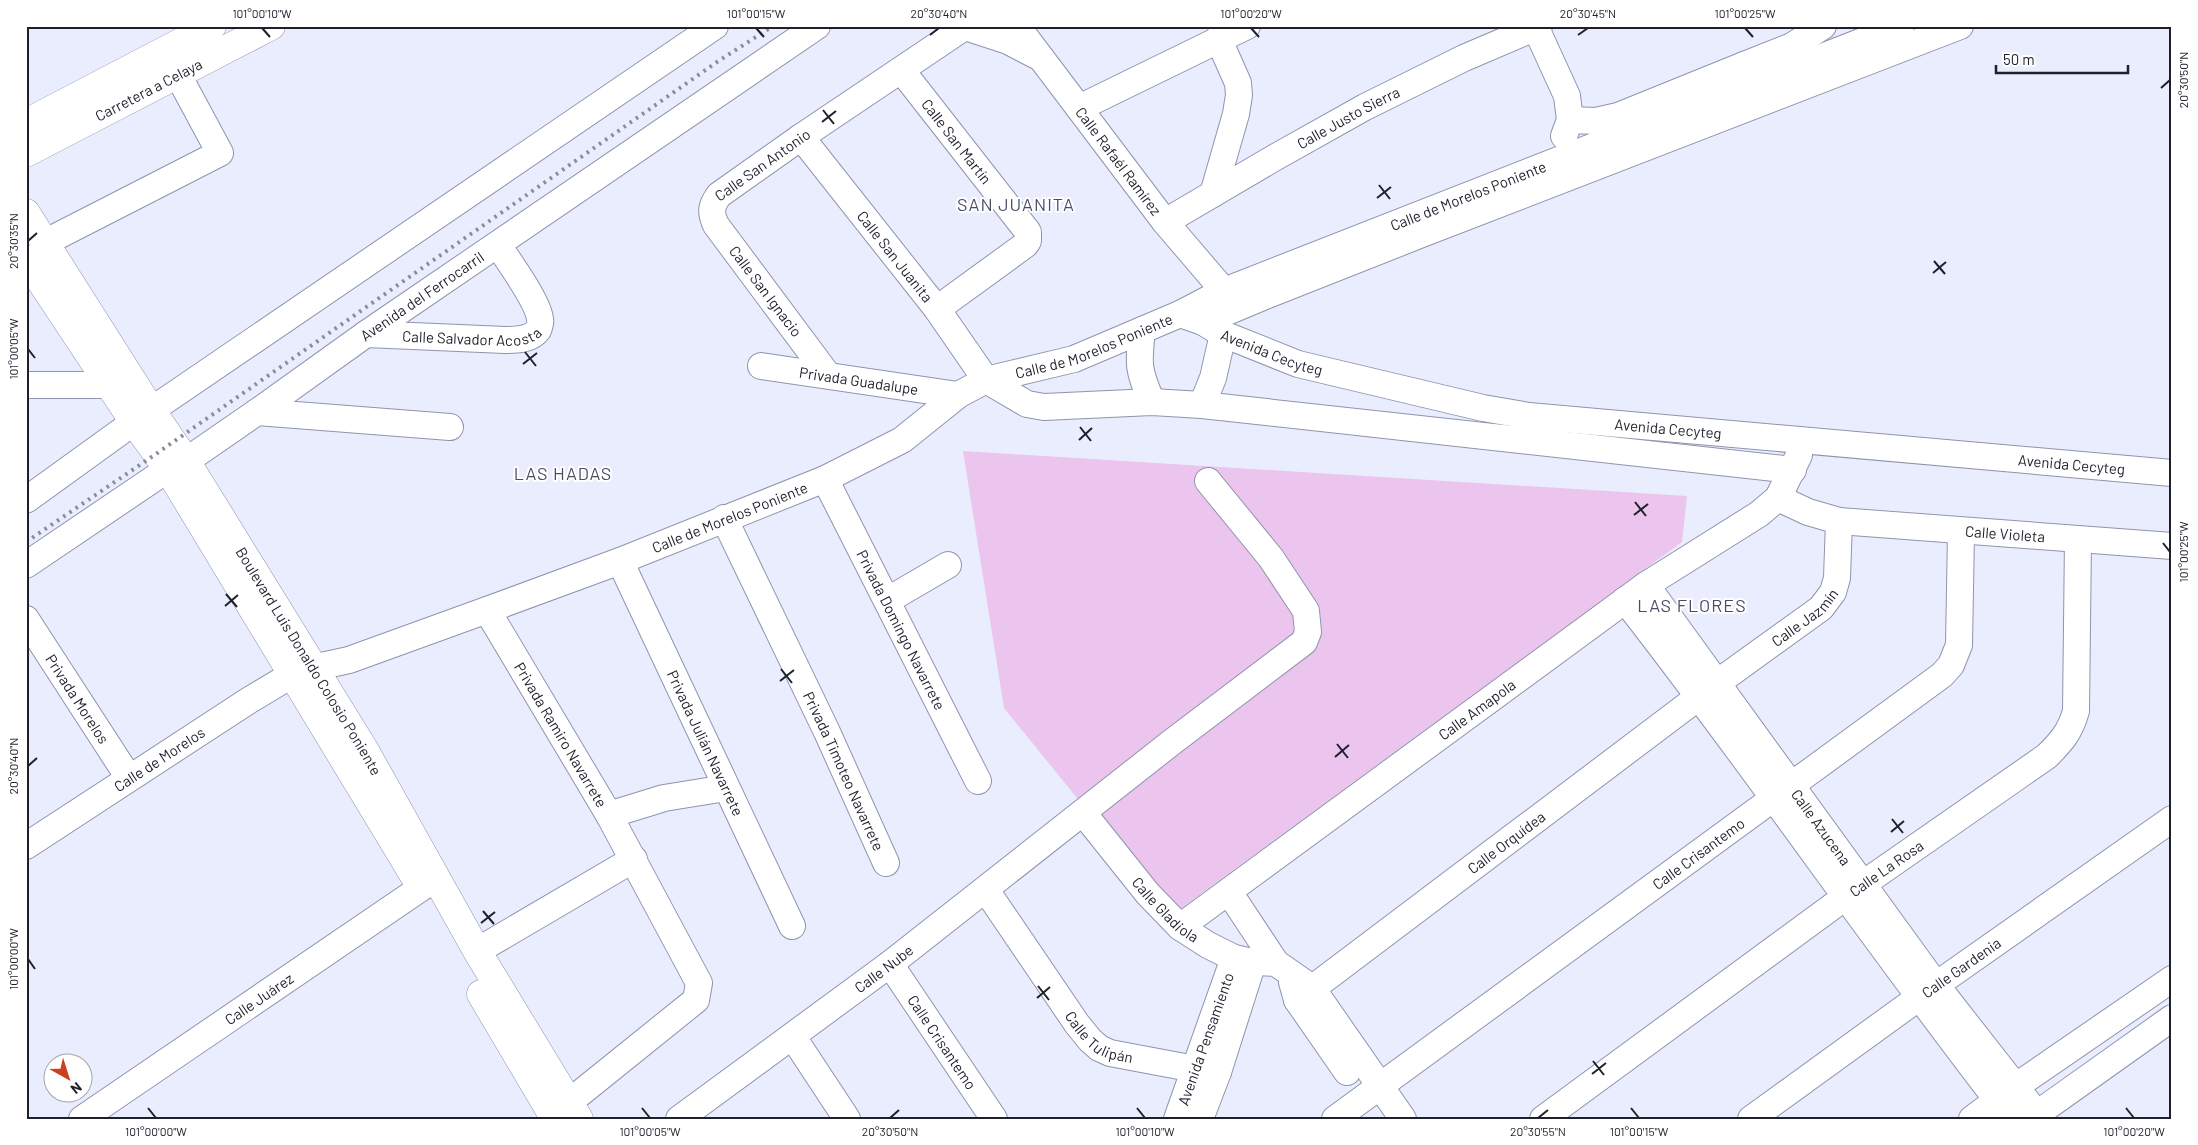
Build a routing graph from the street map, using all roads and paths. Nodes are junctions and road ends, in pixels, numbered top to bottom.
1 (212, 26) edge
2 (271, 26) edge
3 (715, 26) edge
4 (816, 26) edge
5 (1017, 26) edge
6 (1248, 26) edge
7 (1823, 26) edge
8 (1960, 26) edge
9 (965, 27) edge
10 (1536, 27) edge
11 (1221, 33) edge
12 (1888, 39) edge
13 (1042, 58) junction
14 (902, 71) junction
15 (178, 74) junction
16 (1751, 85) junction
17 (1079, 108) junction
18 (1648, 114) junction
19 (1570, 120) junction
20 (26, 122) edge
21 (801, 137) junction
22 (26, 153) edge
23 (1552, 162) junction
24 (1213, 194) junction
25 (711, 205) joint
26 (26, 212) edge
27 (1165, 222) junction
28 (1419, 224) junction
29 (498, 245) junction
30 (35, 251) edge
31 (1224, 291) junction
32 (66, 299) junction
33 (937, 309) junction
34 (1202, 324) junction
35 (1142, 330) junction
36 (366, 334) junction
37 (761, 366) dead end
38 (827, 374) junction
39 (986, 380) junction
40 (26, 385) edge
41 (109, 385) junction
42 (958, 395) junction
43 (1152, 402) junction
44 (1202, 404) junction
45 (257, 412) junction
46 (142, 416) junction
47 (450, 427) dead end
48 (1806, 440) junction
49 (177, 465) junction
50 (1793, 470) junction
51 (2172, 473) edge
52 (825, 478) junction
53 (1208, 481) dead end
54 (1778, 498) junction
55 (26, 500) edge
56 (724, 518) junction
57 (1839, 521) junction
58 (1961, 532) junction
59 (2078, 539) junction
60 (2172, 546) edge
61 (620, 561) junction
62 (26, 564) edge
63 (948, 565) dead end
64 (1646, 585) junction
65 (888, 600) junction
66 (1625, 600) junction
67 (487, 610) junction
68 (26, 618) edge
69 (303, 671) junction
70 (1709, 690) junction
71 (129, 778) junction
72 (978, 780) dead end
73 (726, 788) junction
74 (1781, 792) junction
75 (1084, 814) junction
76 (610, 815) junction
77 (2172, 818) edge
78 (26, 846) edge
79 (634, 859) junction
80 (886, 863) dead end
81 (429, 883) junction
82 (986, 890) junction
83 (1855, 891) junction
84 (1229, 892) junction
85 (792, 926) dead end
86 (1180, 927) junction
87 (477, 951) junction
88 (890, 964) junction
89 (1263, 964) junction
90 (2172, 979) edge
91 (1928, 991) junction
92 (1304, 994) junction
93 (2172, 1018) edge
94 (792, 1037) junction
95 (1207, 1071) junction
96 (1372, 1092) junction
97 (2018, 1108) edge
98 (560, 1115) edge
99 (690, 1115) edge
100 (82, 1119) edge
101 (847, 1119) edge
102 (994, 1119) edge
103 (1177, 1119) edge
104 (1200, 1119) edge
105 (1334, 1119) edge
106 (1380, 1119) edge
107 (1403, 1119) edge
108 (1544, 1119) edge
109 (1751, 1119) edge
110 (1972, 1119) edge

1 - 20 main road, Carretera a Celaya
2 - 15 main road, Carretera a Celaya
3 - 46 street
4 - 29 street, Avenida del Ferrocarril
5 - 13 street, Calle Rafaél Ramírez
6 - 11 street
7 - 16 street
8 - 12 street, Calle de Morelos Poniente
9 - 13 street
9 - 14 street, Calle San Antonio
10 - 19 street
10 - 24 street, Calle Justo Sierra
11 - 17 street
11 - 24 street
12 - 16 street, Calle de Morelos Poniente
13 - 17 street, Calle Rafaél Ramírez
14 - 21 street, Calle San Antonio
14 - 33 street, Calle San Martín
15 - 22 main road, Carretera a Celaya
15 - 30 street
16 - 18 street, Calle de Morelos Poniente
16 - 28 street, Calle de Morelos Poniente
17 - 27 street, Calle Rafaél Ramírez
18 - 19 street
18 - 23 street, Calle de Morelos Poniente
19 - 23 street
21 - 25 street, Calle San Antonio
21 - 33 street, Calle San Juanita
23 - 28 street, Calle de Morelos Poniente
24 - 27 street, Calle Justo Sierra
25 - 38 street, Calle San Ignacio
26 - 30 main road, Boulevard Luis Donaldo Colosio Poniente
27 - 31 street, Calle Rafaél Ramírez
28 - 31 street, Calle de Morelos Poniente
28 - 34 street, Calle de Morelos Poniente
29 - 36 street, Avenida del Ferrocarril
29 - 36 street, Calle Salvador Acosta
30 - 32 main road, Boulevard Luis Donaldo Colosio Poniente
31 - 34 street, Calle de Morelos Poniente
32 - 41 main road, Boulevard Luis Donaldo Colosio Poniente
32 - 46 main road, Boulevard Luis Donaldo Colosio Poniente
33 - 39 street, Calle San Juanita
34 - 35 street, Calle de Morelos Poniente
34 - 44 street
34 - 48 street, Avenida Cecyteg
35 - 39 street, Calle de Morelos Poniente
35 - 43 street
36 - 45 street, Avenida del Ferrocarril
37 - 38 street, Privada Guadalupe
38 - 42 street, Privada Guadalupe
39 - 42 street, Calle de Morelos Poniente
39 - 43 street
40 - 41 street
41 - 46 main road, Boulevard Luis Donaldo Colosio Poniente
42 - 52 street, Calle de Morelos Poniente
43 - 44 street
44 - 50 street
45 - 47 street
45 - 49 street, Avenida del Ferrocarril
46 - 49 main road, Boulevard Luis Donaldo Colosio Poniente
46 - 55 street
48 - 50 street, Calle Amapola
48 - 51 street, Avenida Cecyteg
49 - 62 street, Avenida del Ferrocarril
49 - 69 main road, Boulevard Luis Donaldo Colosio Poniente
50 - 54 street, Calle Amapola
52 - 56 street, Calle de Morelos Poniente
52 - 65 street, Privada Domingo Navarrete
53 - 75 street, Calle Nube
54 - 57 street
54 - 64 street, Calle Amapola
56 - 61 street, Calle de Morelos Poniente
56 - 80 street, Privada Timoteo Navarrete
57 - 58 street, Calle Violeta
57 - 70 street, Calle Jazmín
58 - 59 street, Calle Violeta
58 - 74 street, Calle Crisantemo
59 - 60 street, Calle Violeta
59 - 83 street, Calle La Rosa
61 - 67 street, Calle de Morelos Poniente
61 - 73 street, Privada Julián Navarrete
63 - 65 street
64 - 66 street, Calle Amapola
64 - 70 street, Calle Azucena
65 - 72 street, Privada Domingo Navarrete
66 - 70 street, Calle Azucena
66 - 84 street, Calle Amapola
67 - 69 street, Calle de Morelos Poniente
67 - 76 street, Privada Ramiro Navarrete
68 - 71 street, Privada Morelos
69 - 71 street, Calle de Morelos
69 - 81 main road, Boulevard Luis Donaldo Colosio Poniente
70 - 74 street, Calle Azucena
70 - 92 street, Calle Orquídea
71 - 78 street, Calle de Morelos
73 - 76 street
73 - 85 street, Privada Julián Navarrete
74 - 83 street, Calle Azucena
74 - 96 street, Calle Crisantemo
75 - 82 street, Calle Nube
75 - 86 street, Calle Gladiola
76 - 79 street, Privada Ramiro Navarrete
77 - 91 street, Calle Gardenia
79 - 87 street
79 - 98 street, Privada Ramiro Navarrete
81 - 87 main road, Boulevard Luis Donaldo Colosio Poniente
81 - 98 main road, Boulevard Luis Donaldo Colosio Poniente
81 - 100 street, Calle Juárez
82 - 88 street, Calle Nube
82 - 95 street, Calle Tulipán
83 - 91 street, Calle Azucena
83 - 108 street, Calle La Rosa
84 - 86 street, Calle Amapola
84 - 89 street
86 - 89 street, Calle Gladiola
87 - 98 main road, Boulevard Luis Donaldo Colosio Poniente
88 - 94 street, Calle Nube
88 - 102 street, Calle Crisantemo
89 - 92 street
89 - 95 street, Avenida Pensamiento
90 - 97 street
91 - 97 street, Calle Azucena
91 - 109 street, Calle Gardenia
92 - 96 street
93 - 97 street
94 - 99 street, Calle Nube
94 - 101 street
95 - 103 street, Avenida Pensamiento
95 - 104 street, Avenida Pensamiento
96 - 105 street, Calle Crisantemo
96 - 106 street
96 - 107 street
97 - 110 street

